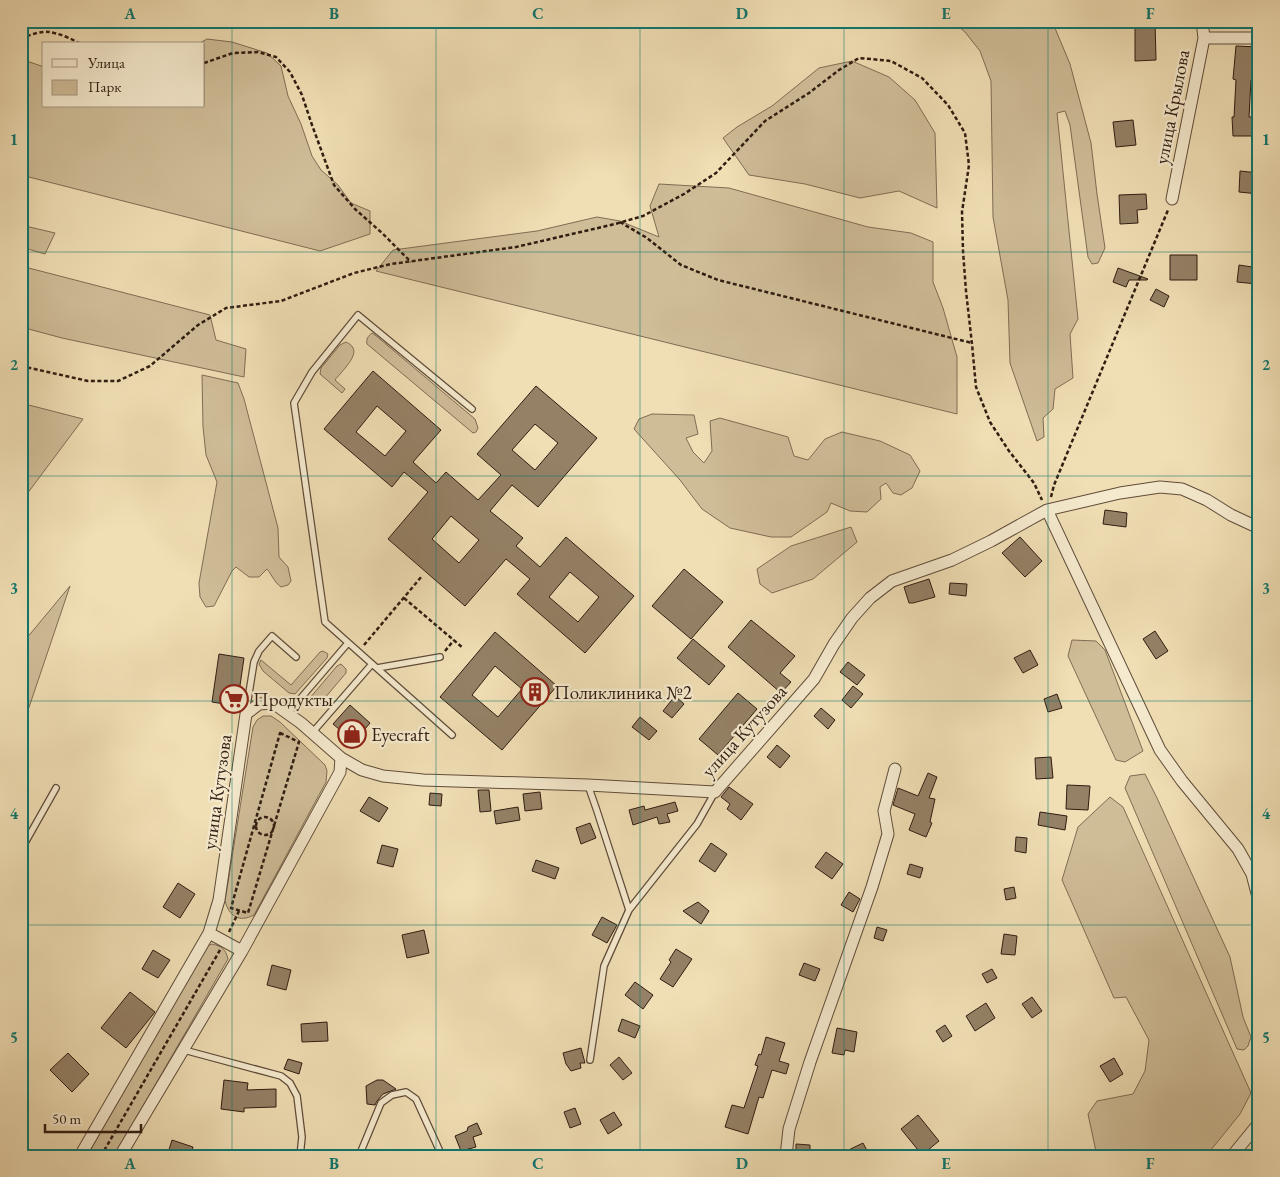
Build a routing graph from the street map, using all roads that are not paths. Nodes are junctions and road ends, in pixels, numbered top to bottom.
1 (1202, 21) edge
2 (1204, 38) junction
3 (1259, 38) edge
4 (1172, 199) road end
5 (472, 409) dead end
6 (1046, 510) junction
7 (1259, 528) edge
8 (348, 643) junction
9 (296, 657) dead end
10 (440, 657) road end
11 (375, 666) junction
12 (288, 713) junction
13 (246, 714) junction
14 (312, 733) junction
15 (452, 734) dead end
16 (341, 758) junction
17 (895, 769) dead end
18 (588, 786) junction
19 (56, 788) dead end
20 (715, 792) junction
21 (21, 850) edge
22 (1259, 901) edge
23 (629, 910) junction
24 (209, 933) junction
25 (242, 950) junction
26 (184, 1050) junction
27 (590, 1060) dead end
28 (1259, 1122) edge
29 (80, 1156) edge
30 (120, 1156) edge
31 (300, 1156) edge
32 (359, 1156) edge
33 (442, 1156) edge
34 (786, 1156) edge
35 (1232, 1156) edge

1 - 2 street, улица Крылова
2 - 3 street
2 - 4 street, улица Крылова
5 - 8 lane
6 - 7 street, улица Кутузова
6 - 20 street, улица Кутузова
6 - 22 street
8 - 11 lane
8 - 12 lane
9 - 13 lane
10 - 11 lane
11 - 14 lane
11 - 15 lane
12 - 13 street, улица Кутузова
12 - 14 street, улица Кутузова
13 - 24 street, улица Кутузова
14 - 16 street, улица Кутузова
16 - 18 street, улица Кутузова
16 - 25 street
17 - 34 street
18 - 20 street, улица Кутузова
18 - 23 lane
19 - 21 lane
20 - 23 lane
23 - 27 lane
24 - 25 street
24 - 29 street, улица Кутузова
25 - 26 street
26 - 30 street
26 - 31 lane
28 - 35 street
32 - 33 lane

